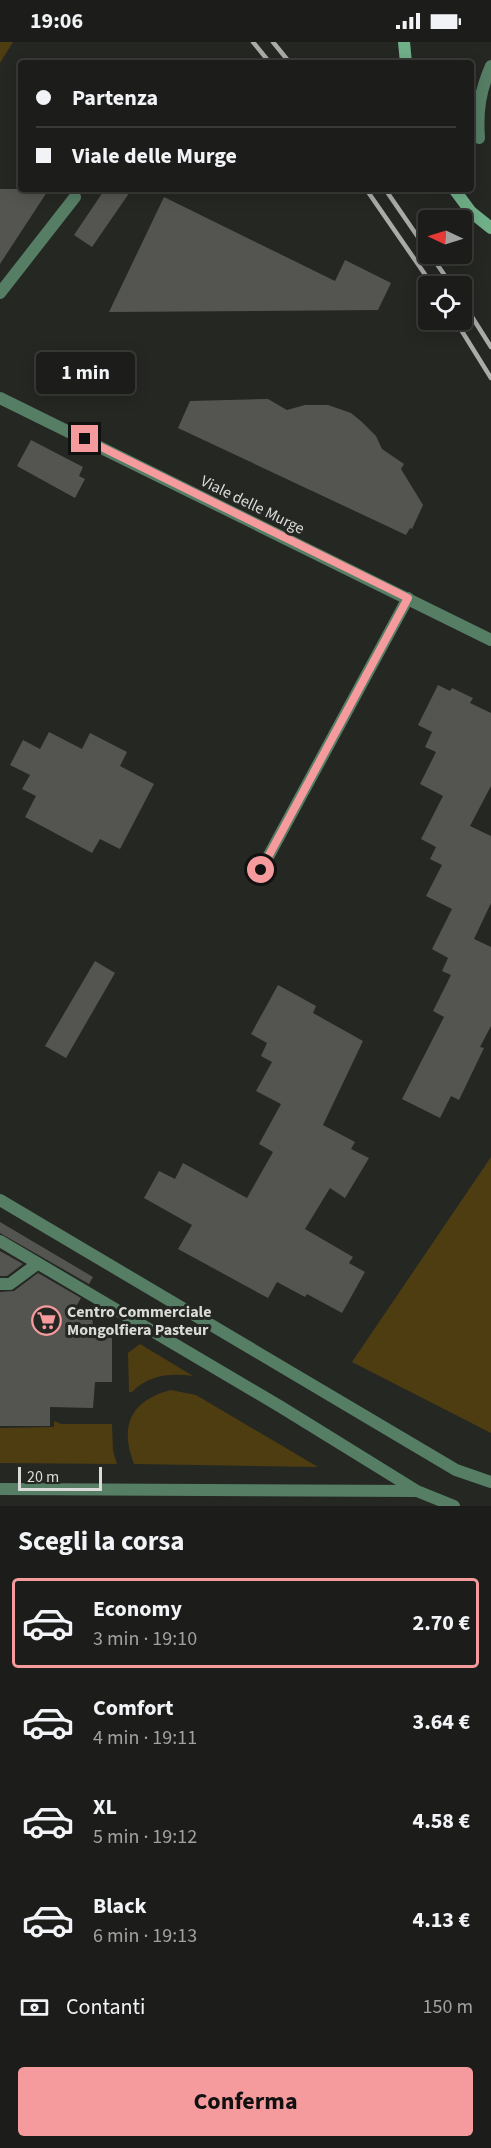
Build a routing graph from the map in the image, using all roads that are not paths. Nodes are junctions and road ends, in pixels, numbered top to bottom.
1 (404, 42) edge
2 (406, 60) edge
3 (491, 66) edge
4 (479, 138) dead end
5 (456, 192) edge
6 (75, 197) dead end
7 (491, 228) edge
8 (0, 293) edge
9 (0, 398) edge
10 (408, 598) junction
11 (491, 640) edge
12 (261, 870) dead end
13 (0, 1200) edge
14 (0, 1241) edge
15 (37, 1264) junction
16 (0, 1284) edge
17 (491, 1482) edge
18 (0, 1489) edge
19 (417, 1491) junction
20 (454, 1506) edge

1 - 2 main road
3 - 4 street
5 - 7 main road
6 - 8 street
9 - 10 street, Viale delle Murge
10 - 11 street, Viale delle Murge
10 - 12 street
13 - 17 street
14 - 15 street
15 - 16 street
15 - 19 street
18 - 19 street
19 - 20 street

